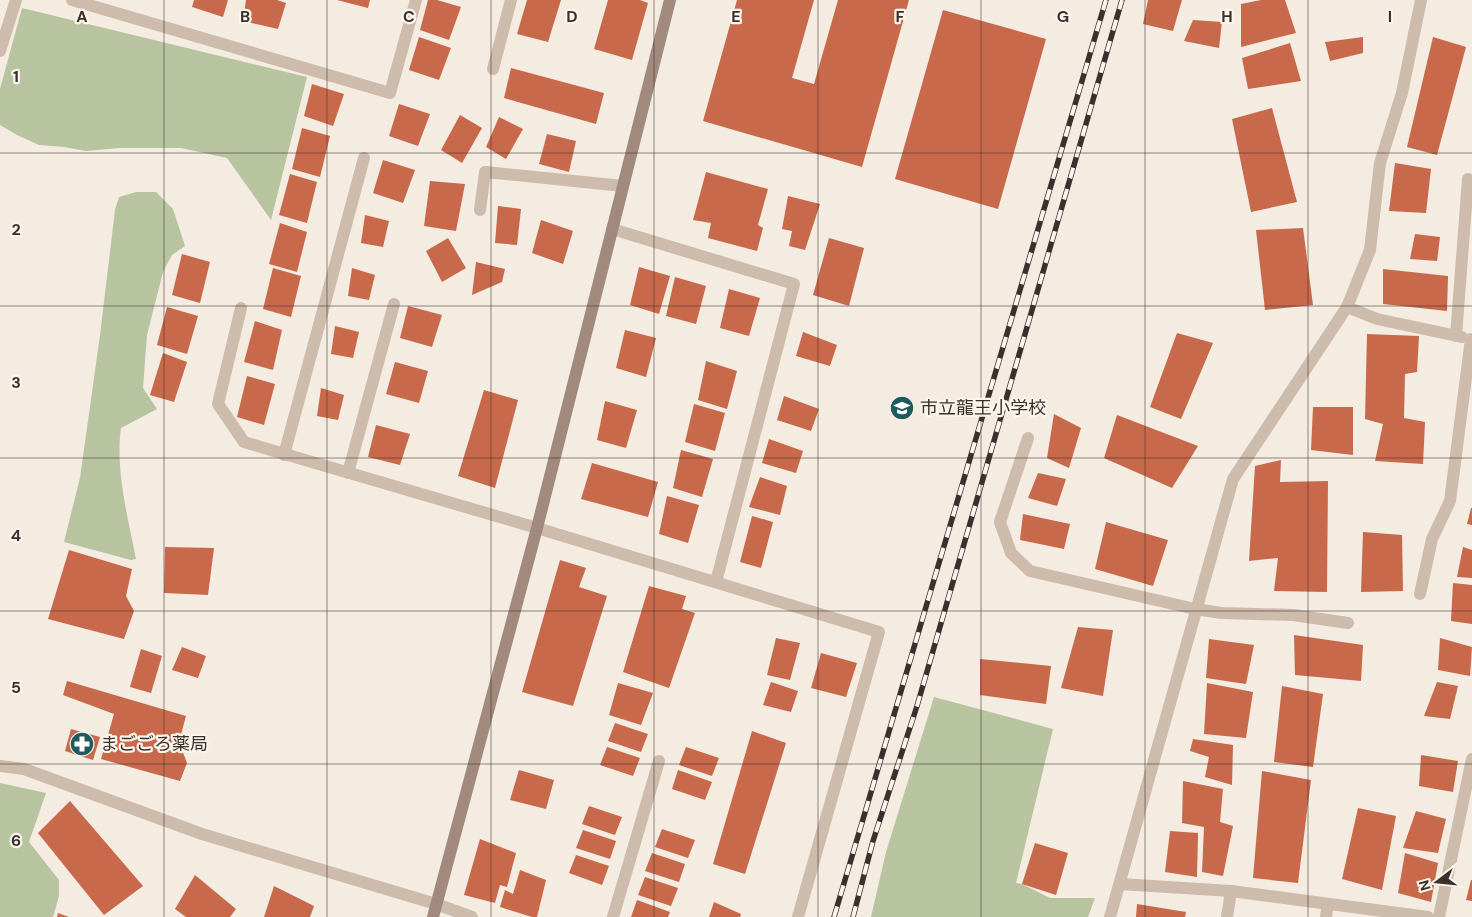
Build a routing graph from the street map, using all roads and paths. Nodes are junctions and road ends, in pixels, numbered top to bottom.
1 (16, 0) edge
2 (72, 0) edge
3 (416, 0) edge
4 (511, 0) edge
5 (670, 0) edge
6 (1421, 0) edge
7 (0, 51) edge
8 (493, 69) dead end
9 (364, 158) dead end
10 (1468, 178) dead end
11 (623, 186) junction
12 (480, 210) dead end
13 (612, 229) junction
14 (394, 304) dead end
15 (1347, 307) junction
16 (241, 308) dead end
17 (1456, 336) junction
18 (1471, 339) edge
19 (1028, 438) dead end
20 (284, 454) junction
21 (348, 473) junction
22 (537, 528) junction
23 (716, 582) junction
24 (1420, 594) dead end
25 (1196, 609) junction
26 (1348, 623) dead end
27 (1472, 759) edge
28 (658, 761) dead end
29 (0, 766) edge
30 (1120, 884) junction
31 (1231, 891) junction
32 (436, 904) junction
33 (1327, 911) edge
34 (433, 917) edge
35 (472, 917) edge
36 (613, 917) edge
37 (798, 917) edge
38 (1110, 917) edge
39 (1227, 917) edge
40 (1428, 917) edge
41 (1439, 917) edge

1 - 7 street
2 - 3 street
4 - 8 street
5 - 11 street
6 - 15 street
9 - 20 street
10 - 17 street
11 - 12 street
11 - 13 street
13 - 22 street
13 - 23 street
14 - 21 street
15 - 17 street
15 - 25 street
16 - 20 street
17 - 18 street
18 - 24 street
19 - 25 street
20 - 21 street
21 - 22 street
22 - 23 street
22 - 32 street
23 - 37 street
25 - 26 street
25 - 30 street
27 - 41 street
28 - 36 street
29 - 32 street
30 - 31 street
30 - 38 street
31 - 33 street
31 - 39 street
32 - 34 street
32 - 35 street
33 - 40 street

